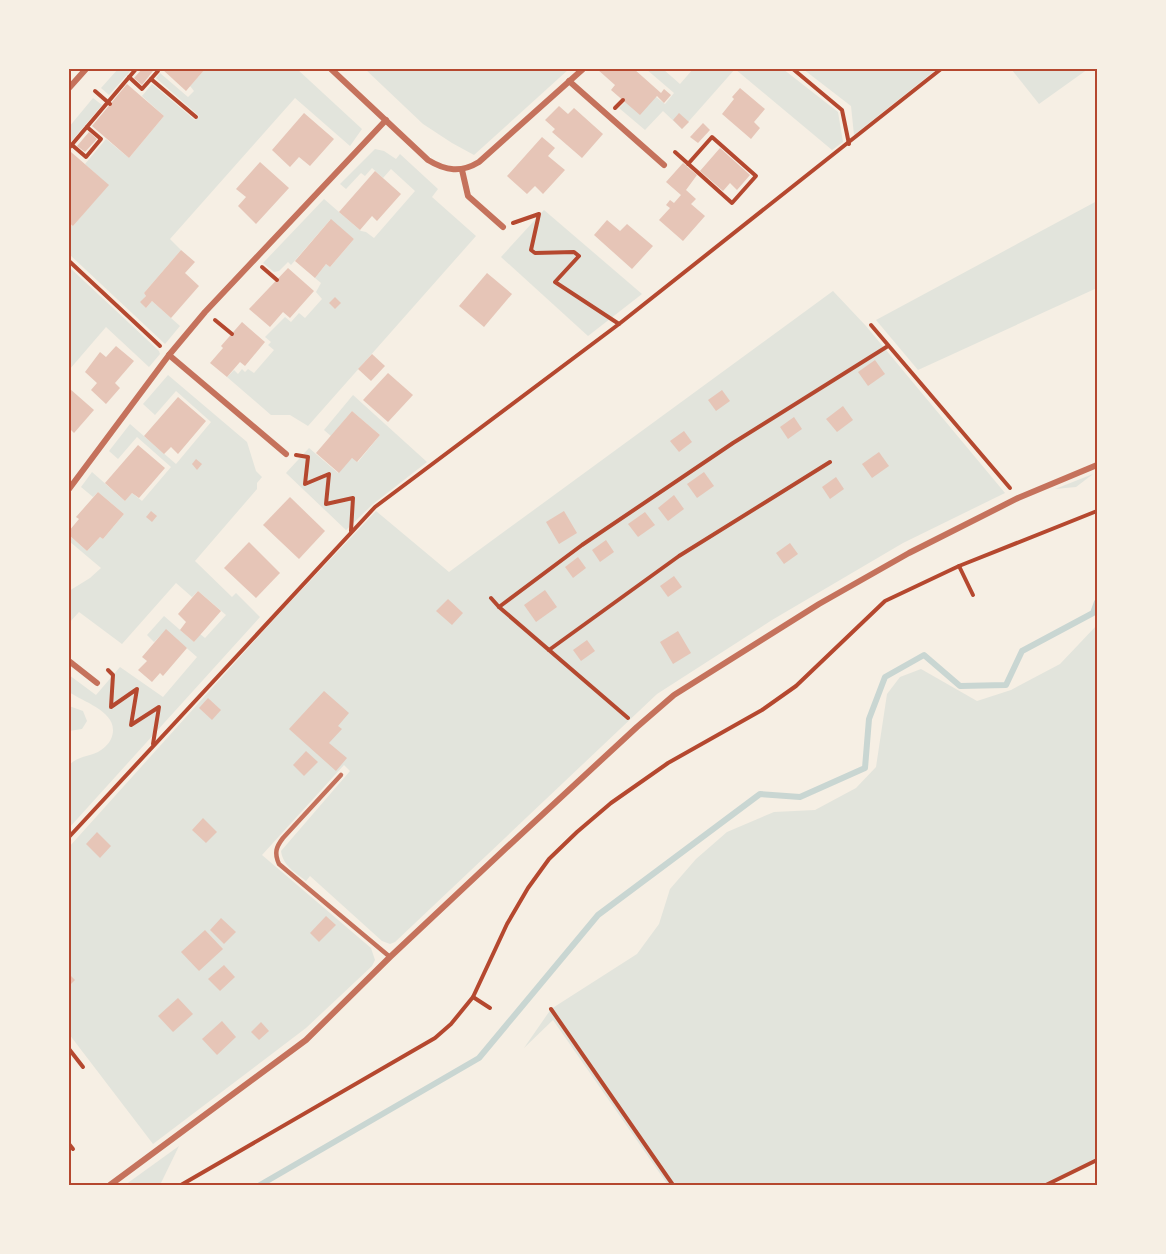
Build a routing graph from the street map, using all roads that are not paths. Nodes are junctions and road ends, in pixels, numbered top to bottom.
1 (86, 69) edge
2 (331, 69) edge
3 (583, 69) edge
4 (569, 81) junction
5 (69, 88) edge
6 (386, 120) junction
7 (664, 165) dead end
8 (462, 170) junction
9 (503, 227) road end
10 (169, 355) junction
11 (286, 454) road end
12 (1097, 465) edge
13 (69, 489) edge
14 (69, 662) edge
15 (97, 683) dead end
16 (341, 775) dead end
17 (390, 957) junction
18 (110, 1185) edge

1 - 5 street
2 - 6 street
3 - 4 street
4 - 7 street
4 - 8 street
6 - 8 street
6 - 10 street
8 - 9 street
10 - 11 street
10 - 13 street
12 - 17 street
14 - 15 street
16 - 17 lane
17 - 18 street

